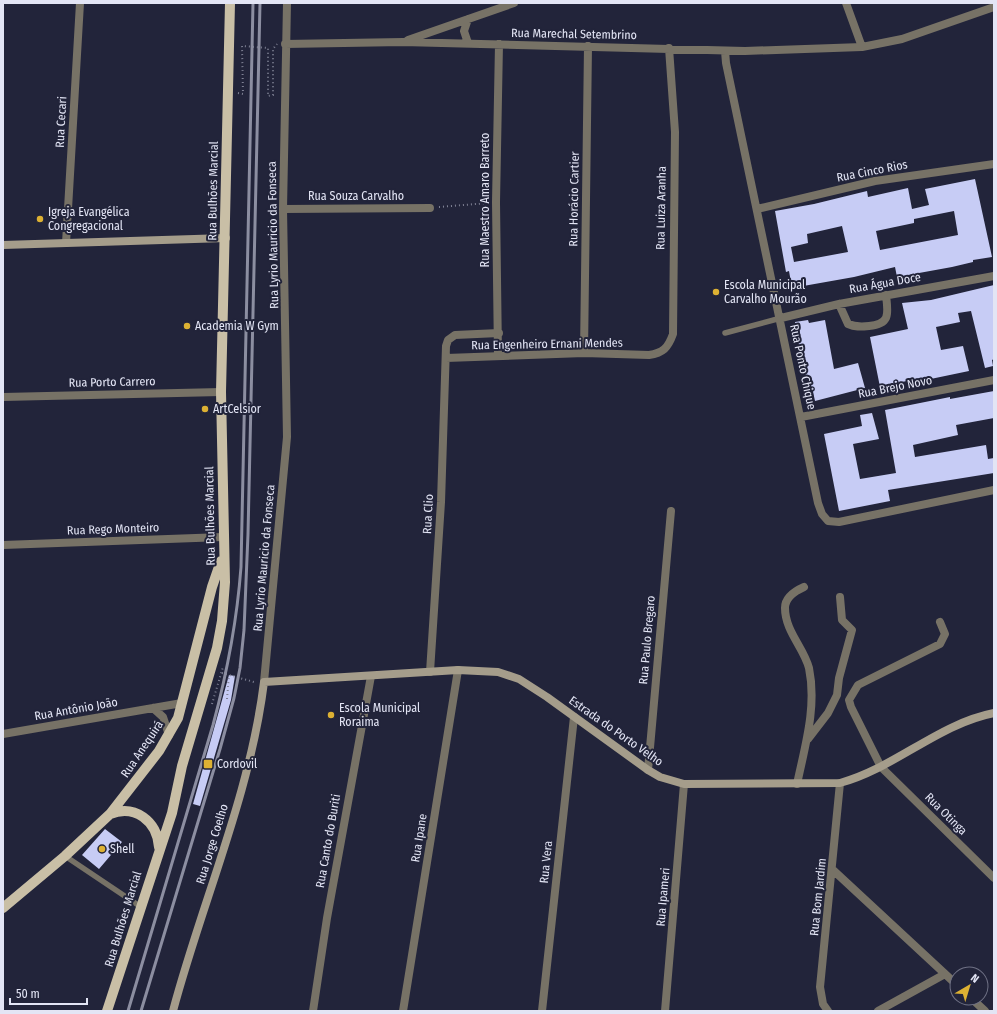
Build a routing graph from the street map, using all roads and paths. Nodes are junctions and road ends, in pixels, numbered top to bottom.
1 (80, 3) edge
2 (230, 3) edge
3 (287, 3) edge
4 (514, 3) edge
5 (846, 3) edge
6 (994, 6) edge
7 (468, 19) junction
8 (285, 40) junction
9 (403, 42) junction
10 (468, 43) junction
11 (499, 44) junction
12 (242, 46) dead end
13 (588, 46) junction
14 (862, 47) junction
15 (669, 48) junction
16 (725, 51) junction
17 (994, 164) edge
18 (496, 202) junction
19 (430, 208) joint
20 (283, 209) junction
21 (757, 209) junction
22 (226, 238) junction
23 (66, 243) junction
24 (3, 245) edge
25 (994, 276) edge
26 (886, 295) junction
27 (839, 304) junction
28 (781, 318) junction
29 (498, 333) junction
30 (725, 333) dead end
31 (584, 353) junction
32 (498, 355) junction
33 (649, 355) joint
34 (446, 358) junction
35 (994, 380) edge
36 (221, 392) junction
37 (3, 397) edge
38 (801, 417) junction
39 (994, 490) edge
40 (671, 512) dead end
41 (223, 537) junction
42 (3, 545) edge
43 (223, 555) junction
44 (804, 587) dead end
45 (840, 597) dead end
46 (940, 622) dead end
47 (458, 670) junction
48 (430, 672) junction
49 (223, 673) dead end
50 (229, 676) junction
51 (371, 676) junction
52 (261, 683) junction
53 (227, 699) dead end
54 (182, 703) junction
55 (153, 708) junction
56 (994, 713) edge
57 (574, 717) junction
58 (3, 734) edge
59 (169, 735) junction
60 (806, 741) junction
61 (881, 767) junction
62 (648, 770) junction
63 (840, 783) junction
64 (684, 784) junction
65 (797, 784) junction
66 (110, 814) junction
67 (159, 848) junction
68 (65, 856) junction
69 (833, 870) junction
70 (994, 878) edge
71 (141, 907) junction
72 (3, 908) edge
73 (945, 974) junction
74 (949, 978) edge
75 (108, 1011) edge
76 (173, 1011) edge
77 (312, 1011) edge
78 (403, 1011) edge
79 (542, 1011) edge
80 (665, 1011) edge
81 (828, 1011) edge
82 (878, 1011) edge

1 - 23 street, Rua Cecari
2 - 22 main road, Rua Bulhões Marcial
3 - 8 street, Rua Lyrio Mauricio da Fonseca
4 - 7 street
5 - 14 street
6 - 14 street, Rua Marechal Setembrino
7 - 9 street
7 - 10 street
8 - 9 street, Rua Marechal Setembrino
8 - 12 path
8 - 20 street, Rua Lyrio Mauricio da Fonseca
9 - 10 street, Rua Marechal Setembrino
10 - 11 street, Rua Marechal Setembrino
11 - 13 street, Rua Marechal Setembrino
11 - 18 street, Rua Maestro Amaro Barreto
13 - 15 street, Rua Marechal Setembrino
13 - 31 street, Rua Horácio Cartier
14 - 16 street, Rua Marechal Setembrino
15 - 16 street, Rua Marechal Setembrino
15 - 33 street, Rua Luiza Aranha
16 - 21 street, Rua Ponto Chique
17 - 21 street, Rua Cinco Rios
18 - 19 path
18 - 29 street, Rua Maestro Amaro Barreto
19 - 20 street, Rua Souza Carvalho
20 - 52 street, Rua Lyrio Mauricio da Fonseca
21 - 28 street, Rua Ponto Chique
22 - 23 street
22 - 36 main road, Rua Bulhões Marcial
23 - 24 street
25 - 26 street, Rua Água Doce
26 - 27 street, Rua Água Doce
26 - 27 street
27 - 28 street, Rua Água Doce
28 - 30 lane
28 - 38 street, Rua Ponto Chique
29 - 32 street, Rua Maestro Amaro Barreto
29 - 34 street, Rua Clio
31 - 32 street, Rua Engenheiro Ernani Mendes
31 - 33 street, Rua Engenheiro Ernani Mendes
32 - 34 street, Rua Engenheiro Ernani Mendes
34 - 48 street, Rua Clio
35 - 38 street, Rua Brejo Novo
36 - 37 street, Rua Porto Carrero
36 - 41 main road, Rua Bulhões Marcial
38 - 39 street, Rua Ponto Chique
40 - 62 street, Rua Paulo Bregaro
41 - 42 street, Rua Rego Monteiro
41 - 43 main road, Rua Bulhões Marcial
43 - 54 main road, Rua Anequirá
43 - 67 main road, Rua Bulhões Marcial
44 - 60 street
45 - 60 street
46 - 61 street, Rua Otinga
47 - 48 street, Estrada do Porto Velho
47 - 57 street, Estrada do Porto Velho
47 - 78 street, Rua Ipane
48 - 51 street, Estrada do Porto Velho
49 - 50 path
50 - 52 path
50 - 53 path
51 - 52 street, Estrada do Porto Velho
51 - 77 street, Rua Canto do Buriti
52 - 76 street, Rua Jorge Coelho
54 - 55 street, Rua Antônio João
54 - 59 main road, Rua Anequirá
55 - 58 street, Rua Antônio João
55 - 59 street
56 - 61 street, Estrada do Porto Velho
57 - 62 street, Estrada do Porto Velho
57 - 79 street, Rua Vera
59 - 66 main road, Rua Anequirá
60 - 65 street
61 - 63 street, Estrada do Porto Velho
61 - 70 street, Rua Otinga
62 - 64 street, Estrada do Porto Velho
63 - 65 street, Estrada do Porto Velho
63 - 69 street, Rua Bom Jardim
64 - 65 street, Estrada do Porto Velho
64 - 80 street, Rua Ipameri
66 - 67 main road
66 - 68 main road, Rua Anequirá
67 - 71 main road, Rua Bulhões Marcial
68 - 71 lane
68 - 72 main road, Rua Anequirá
69 - 73 street
69 - 81 street, Rua Bom Jardim
71 - 75 main road, Rua Bulhões Marcial
73 - 74 street
73 - 82 street

